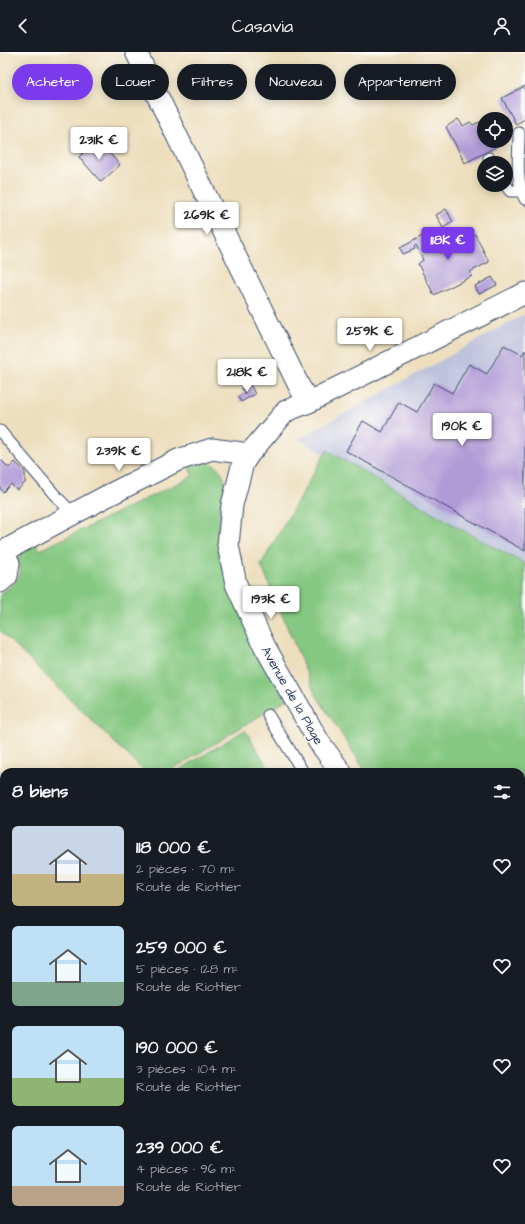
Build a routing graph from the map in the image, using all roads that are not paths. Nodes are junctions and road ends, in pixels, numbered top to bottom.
1 (136, 52) edge
2 (519, 133) dead end
3 (513, 192) edge
4 (523, 195) edge
5 (525, 293) edge
6 (309, 402) junction
7 (0, 431) edge
8 (249, 454) junction
9 (74, 514) junction
10 (1, 552) edge
11 (0, 582) edge
12 (268, 715) dead end
13 (301, 768) edge
14 (338, 768) edge

1 - 6 street
2 - 4 lane
3 - 4 lane
5 - 6 street, Avenue de la Plage
6 - 8 street, Avenue de la Plage
7 - 9 lane
8 - 9 street
8 - 14 street, Avenue de la Plage
9 - 10 street
10 - 11 street
12 - 13 lane

